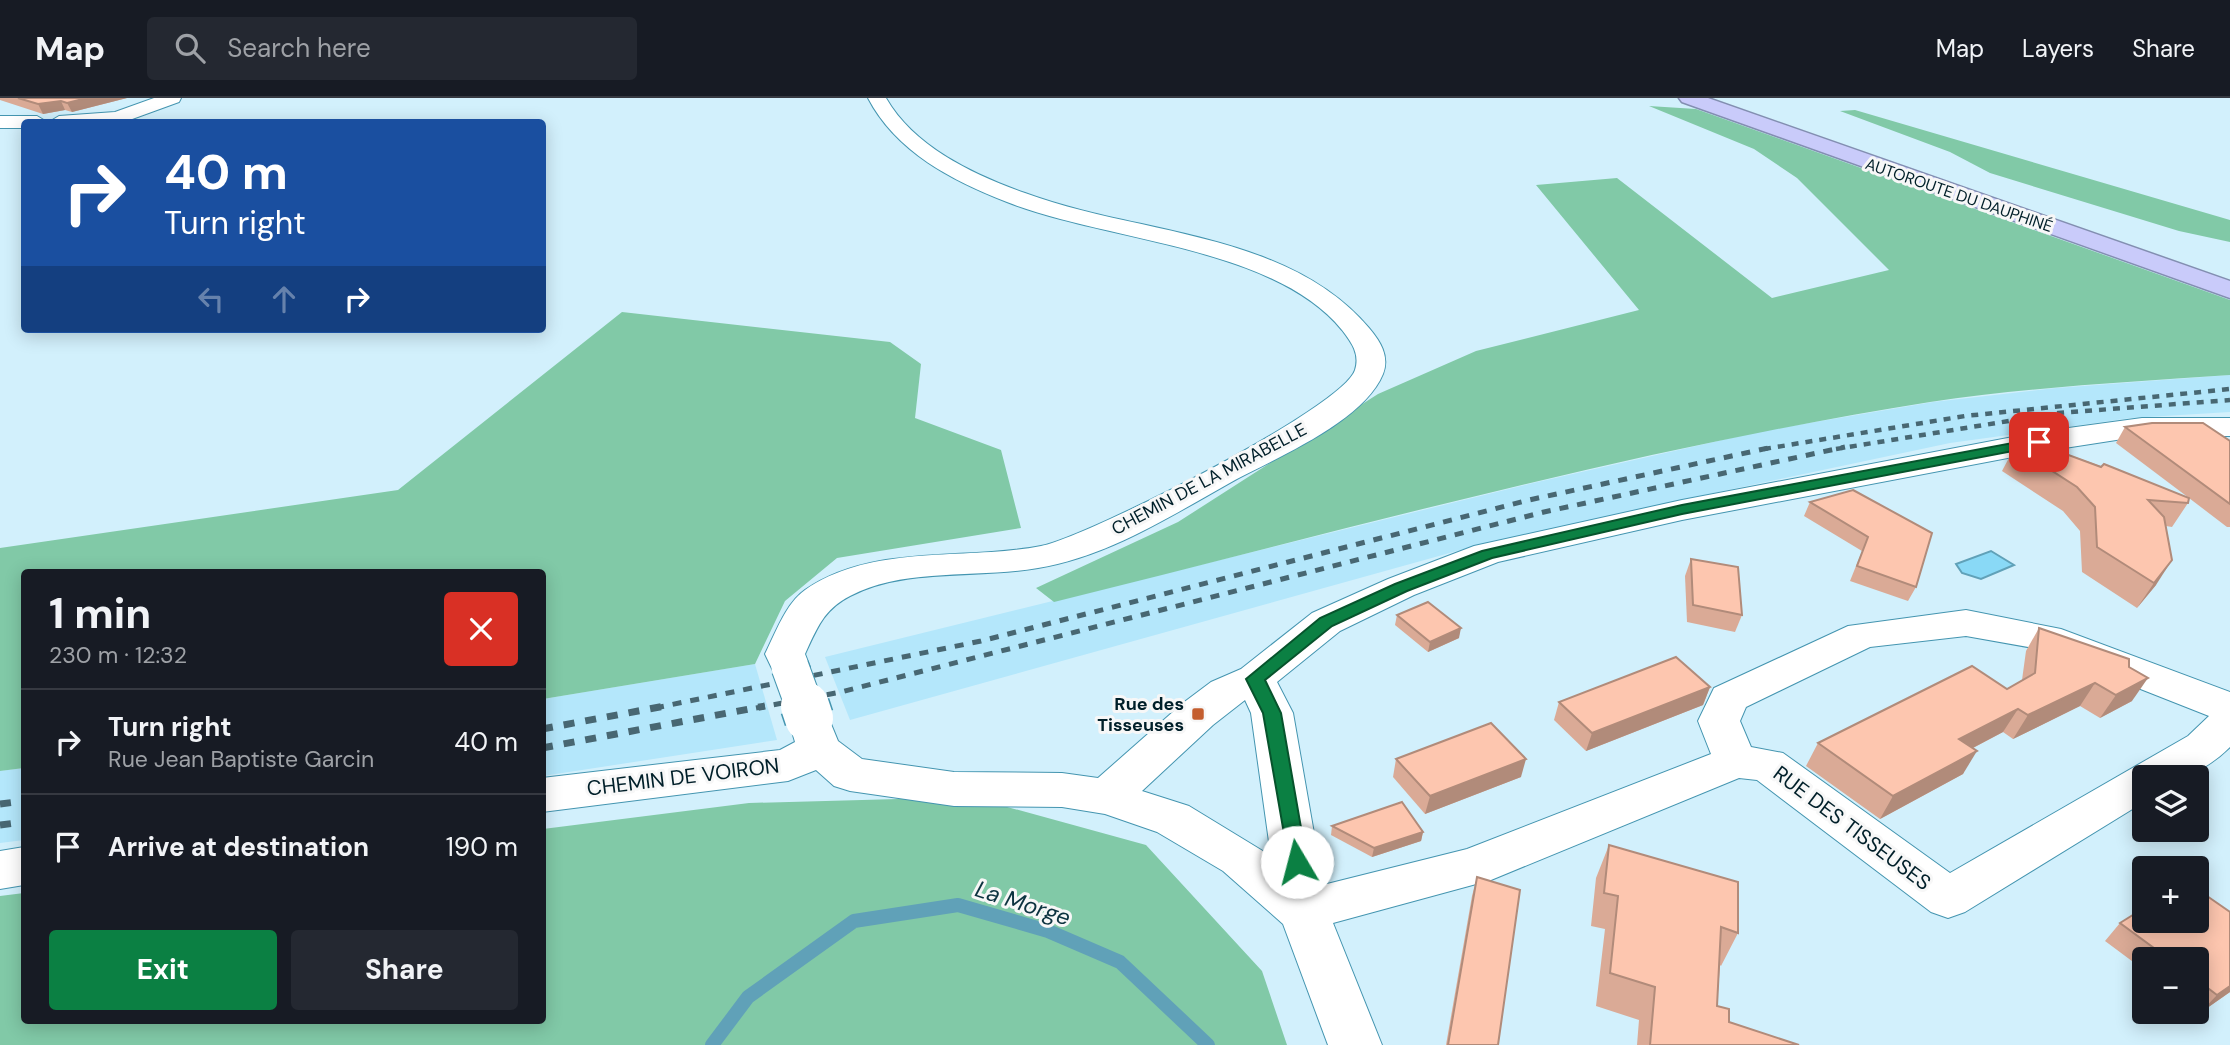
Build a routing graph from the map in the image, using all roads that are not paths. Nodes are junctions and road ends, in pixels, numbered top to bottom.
1 (172, 98) edge
2 (877, 98) edge
3 (1689, 98) edge
4 (1724, 98) edge
5 (103, 119) edge
6 (0, 122) edge
7 (21, 122) edge
8 (2221, 279) edge
9 (2230, 427) edge
10 (1255, 679) junction
11 (2230, 708) edge
12 (2230, 721) edge
13 (814, 734) junction
14 (1736, 762) junction
15 (2171, 765) edge
16 (2132, 787) edge
17 (546, 795) edge
18 (1107, 797) junction
19 (21, 866) edge
20 (0, 870) edge
21 (1303, 911) junction
22 (1354, 1045) edge

1 - 5 street
2 - 13 street, CHEMIN DE LA MIRABELLE, bridge
3 - 8 highway, AUTOROUTE DU DAUPHINÉ
4 - 8 highway, AUTOROUTE DU DAUPHINÉ
6 - 7 street
9 - 10 street
10 - 18 street
10 - 21 street
11 - 14 street
12 - 15 street
13 - 17 street, CHEMIN DE VOIRON
13 - 18 street
14 - 16 street, RUE DES TISSEUSES
14 - 21 street, RUE DES TISSEUSES
18 - 21 street
19 - 20 street
21 - 22 street

